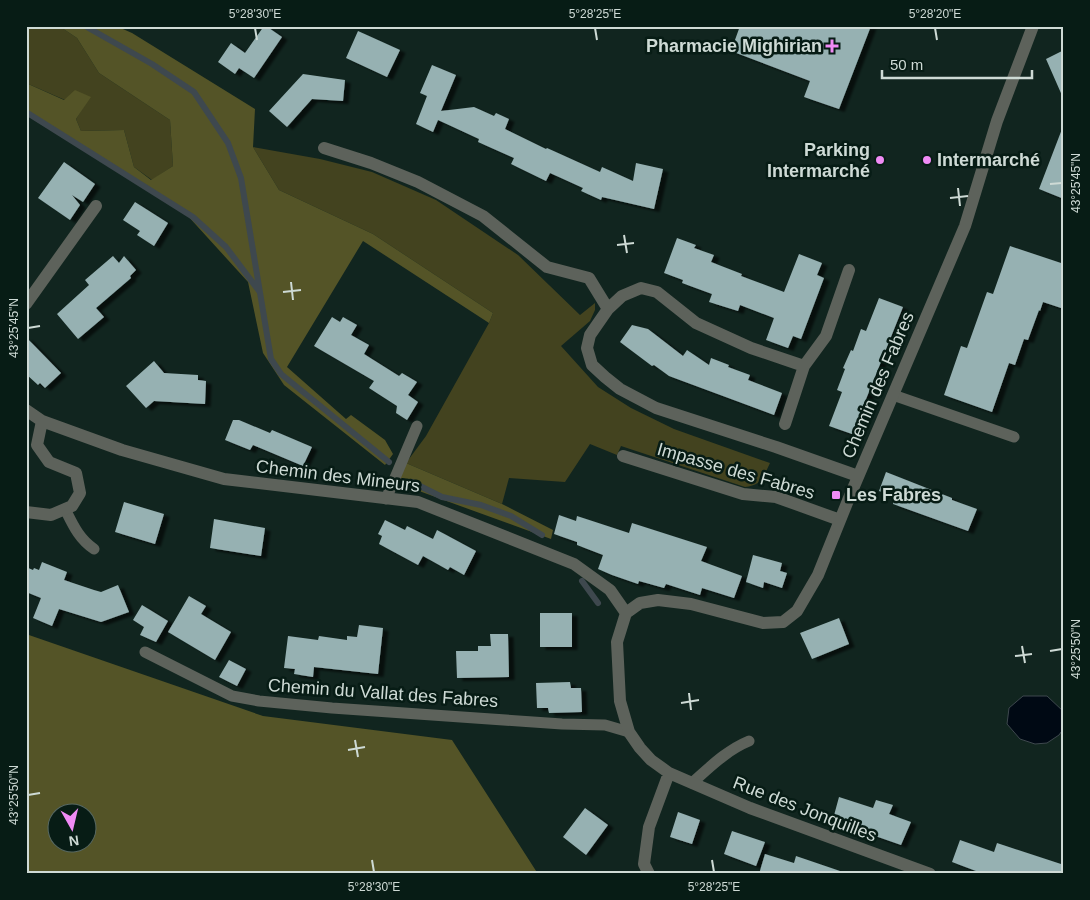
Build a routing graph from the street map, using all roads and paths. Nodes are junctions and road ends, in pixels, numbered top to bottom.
1 (1034, 27) edge
2 (324, 148) dead end
3 (96, 206) dead end
4 (849, 270) dead end
5 (26, 304) edge
6 (608, 309) junction
7 (804, 366) junction
8 (893, 395) junction
9 (26, 410) edge
10 (42, 421) junction
11 (785, 424) dead end
12 (417, 426) dead end
13 (1014, 437) dead end
14 (623, 456) dead end
15 (858, 476) junction
16 (386, 499) junction
17 (65, 509) junction
18 (26, 512) edge
19 (840, 520) junction
20 (94, 549) dead end
21 (626, 613) junction
22 (145, 652) dead end
23 (628, 732) junction
24 (749, 741) dead end
25 (669, 773) junction
26 (692, 783) junction
27 (648, 874) edge
28 (930, 874) edge

1 - 8 street, Chemin des Fabres
2 - 6 street
3 - 5 street
4 - 7 street
6 - 7 street
6 - 15 street
7 - 11 street
8 - 13 lane
8 - 15 street, Chemin des Fabres
9 - 10 street, Chemin des Mineurs
10 - 16 street, Chemin des Mineurs
10 - 17 street
12 - 16 lane
14 - 19 street, Impasse des Fabres
15 - 19 street, Chemin des Fabres
16 - 21 street, Chemin des Mineurs
17 - 18 street
17 - 20 lane
19 - 21 street, Chemin des Fabres
21 - 23 street
22 - 23 lane, Chemin du Vallat des Fabres
23 - 25 street
24 - 26 lane
25 - 26 street, Rue des Jonquilles
25 - 27 street
26 - 28 street, Rue des Jonquilles

